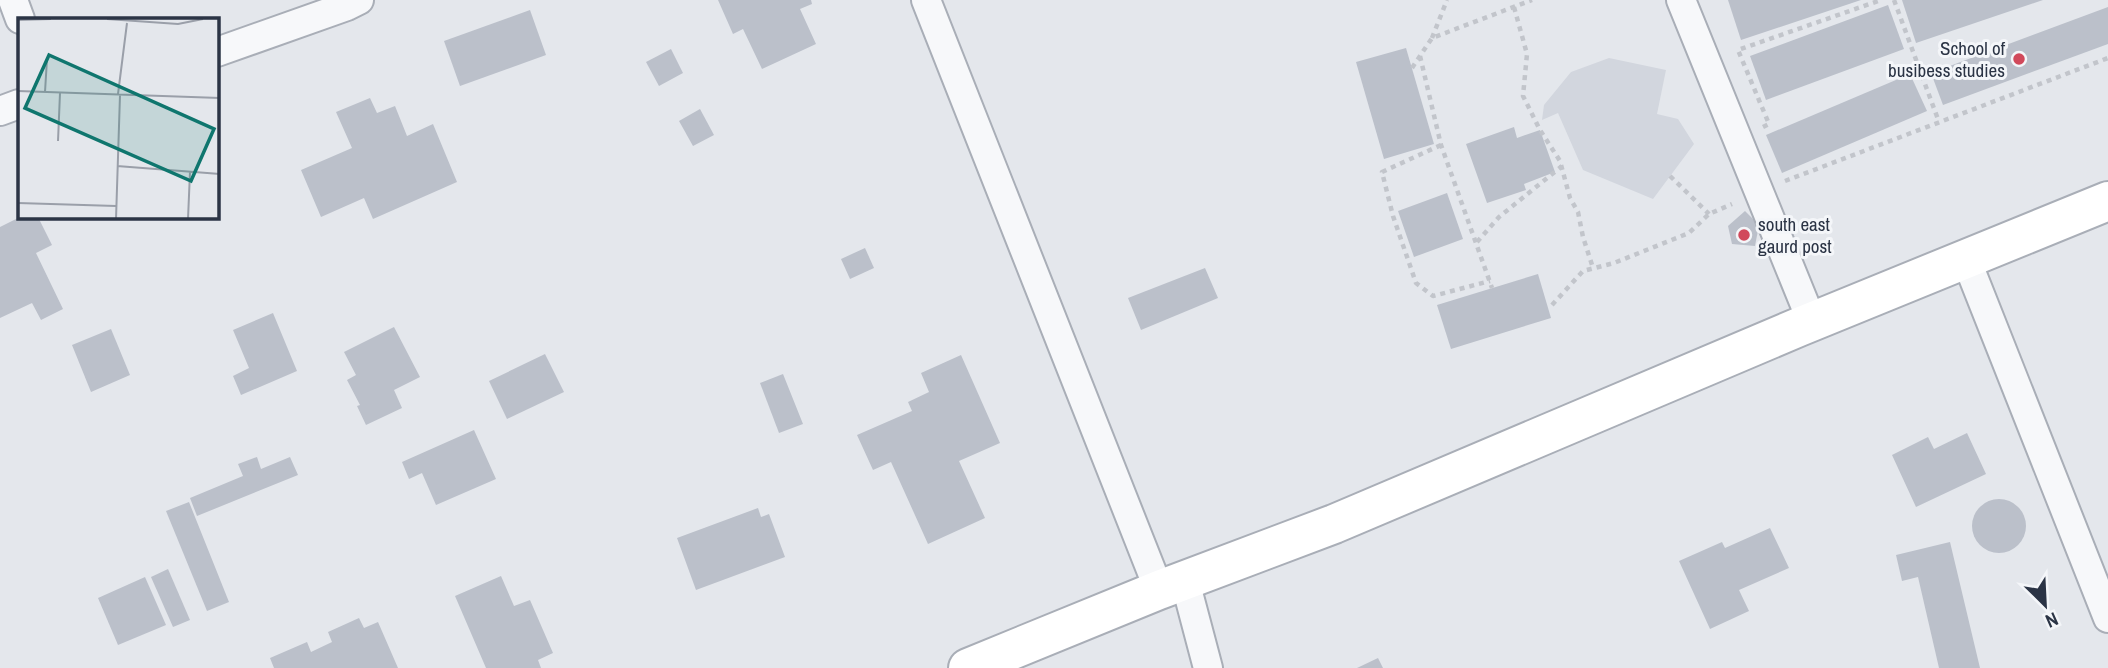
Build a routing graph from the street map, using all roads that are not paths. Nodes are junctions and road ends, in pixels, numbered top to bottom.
1 (13, 0) edge
2 (359, 0) edge
3 (926, 0) edge
4 (1681, 0) edge
5 (20, 18) edge
6 (219, 51) edge
7 (18, 104) edge
8 (0, 111) edge
9 (2108, 201) edge
10 (1966, 259) junction
11 (1812, 322) junction
12 (1172, 586) junction
13 (2108, 618) edge
14 (968, 668) edge
15 (1208, 668) edge

1 - 5 street
2 - 6 street
3 - 12 street
4 - 11 street
7 - 8 street
9 - 10 street
10 - 11 street
10 - 13 street
11 - 12 street
12 - 14 street
12 - 15 street

